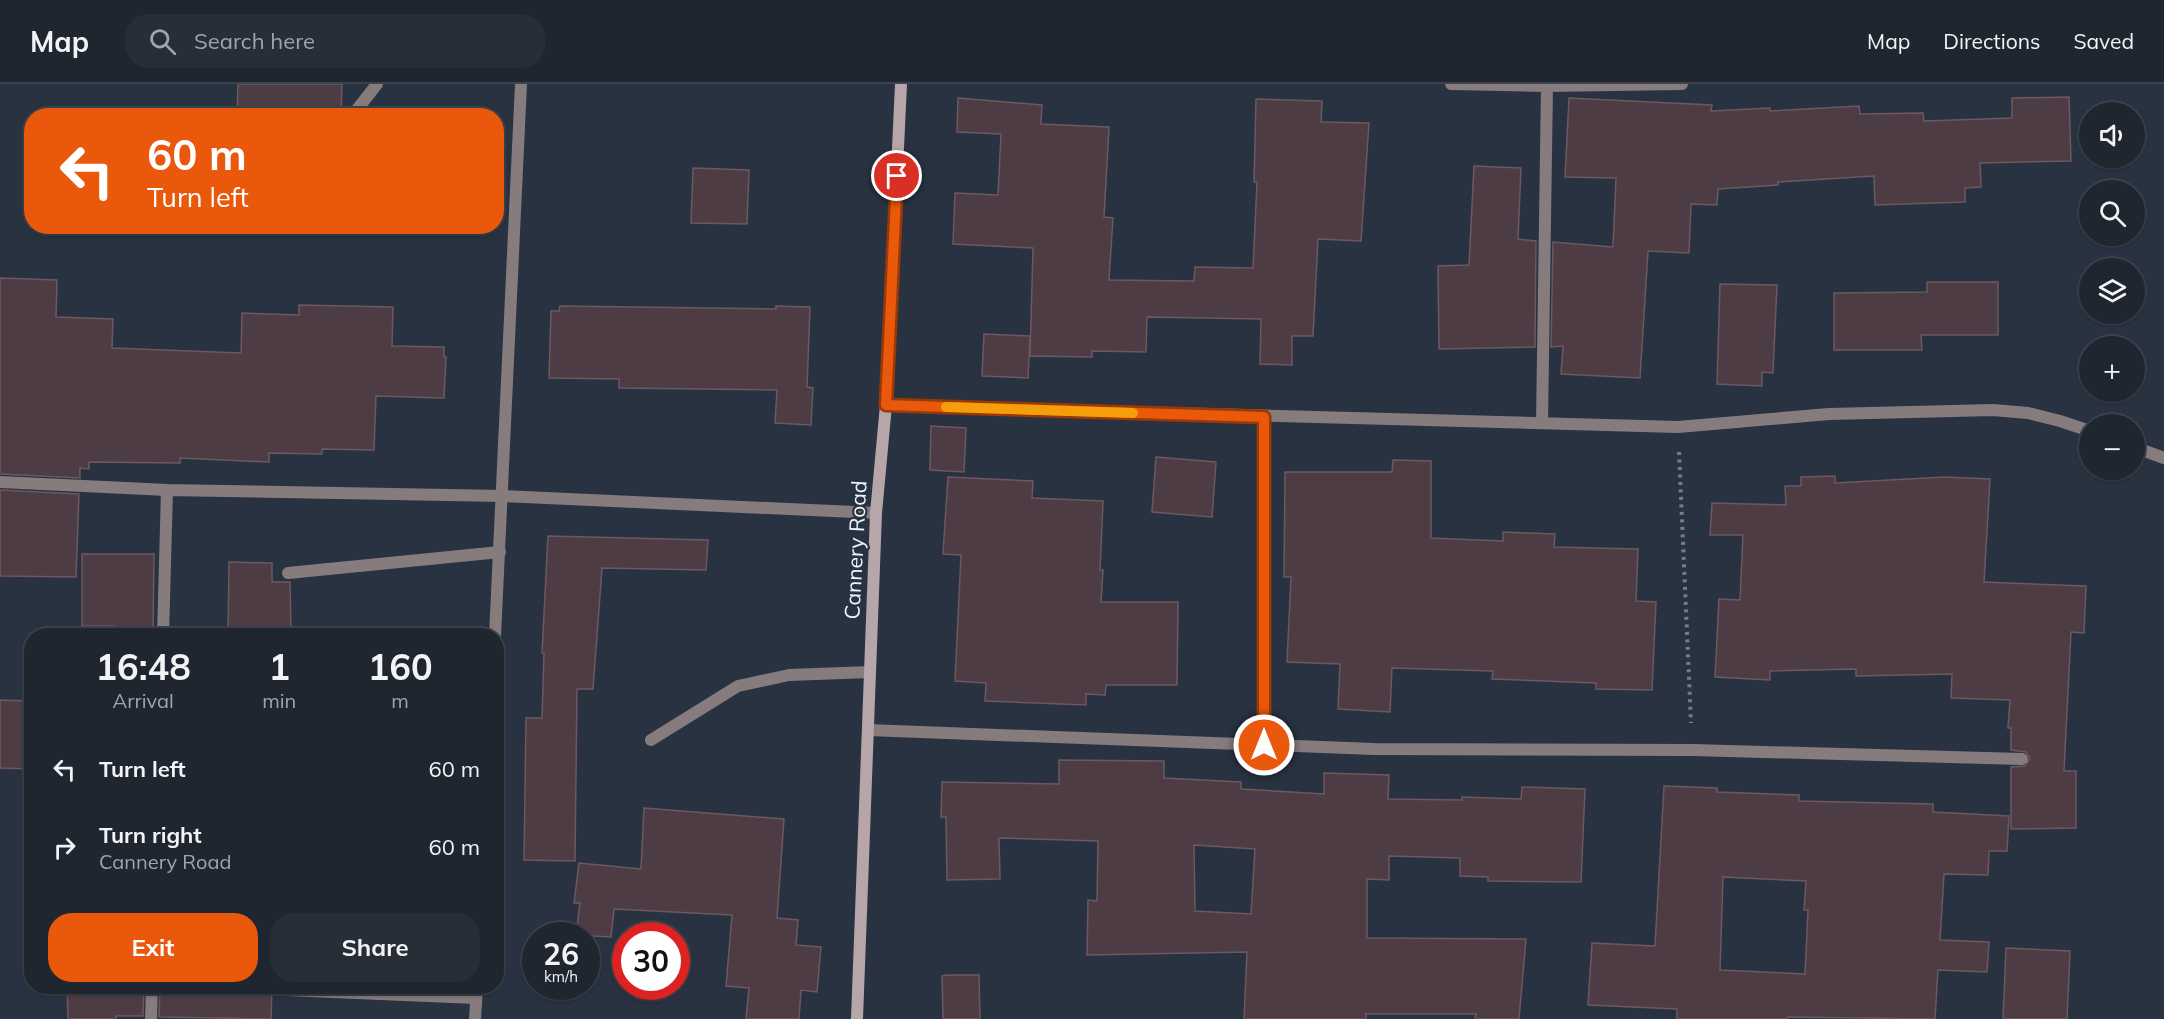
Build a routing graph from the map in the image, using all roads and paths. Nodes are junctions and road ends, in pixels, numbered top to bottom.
1 (377, 84) edge
2 (521, 84) edge
3 (901, 84) edge
4 (1451, 84) edge
5 (1682, 84) edge
6 (1547, 86) junction
7 (358, 108) edge
8 (886, 405) junction
9 (1264, 417) junction
10 (1542, 423) junction
11 (2079, 427) edge
12 (1678, 428) junction
13 (2145, 451) edge
14 (2164, 458) edge
15 (0, 482) edge
16 (167, 490) junction
17 (503, 496) junction
18 (876, 513) junction
19 (500, 552) junction
20 (288, 573) dead end
21 (163, 628) edge
22 (495, 628) edge
23 (870, 672) junction
24 (868, 730) junction
25 (651, 740) dead end
26 (1264, 745) junction
27 (1692, 750) junction
28 (2022, 759) dead end
29 (152, 994) edge
30 (477, 994) edge
31 (151, 1019) edge
32 (475, 1019) edge
33 (857, 1019) edge

1 - 7 street
2 - 17 street
3 - 8 main road, Cannery Road
4 - 6 street
5 - 6 street
6 - 10 street
8 - 9 street
8 - 18 main road, Cannery Road
9 - 10 street
9 - 26 street
10 - 12 street
11 - 12 street
12 - 27 path
13 - 14 street
15 - 16 street
16 - 17 street
16 - 21 street
17 - 18 street
17 - 19 street
18 - 23 main road, Cannery Road
19 - 20 street
19 - 22 street
23 - 24 main road, Cannery Road
23 - 25 street
24 - 26 street
24 - 33 main road, Cannery Road
26 - 27 street
27 - 28 street
29 - 31 street
30 - 32 street

